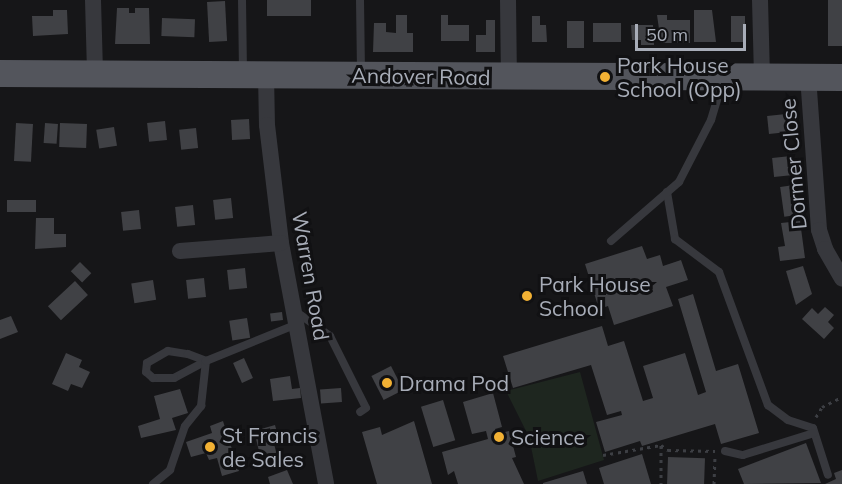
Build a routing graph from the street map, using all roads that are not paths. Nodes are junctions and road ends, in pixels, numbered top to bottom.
1 (93, 0) edge
2 (242, 0) edge
3 (360, 0) edge
4 (508, 0) edge
5 (760, 0) edge
6 (0, 72) edge
7 (95, 73) junction
8 (255, 74) junction
9 (361, 75) junction
10 (808, 76) junction
11 (842, 76) edge
12 (509, 77) junction
13 (724, 77) junction
14 (762, 77) junction
15 (667, 192) junction
16 (611, 241) dead end
17 (281, 243) junction
18 (180, 252) dead end
19 (842, 278) edge
20 (295, 317) junction
21 (206, 361) junction
22 (360, 412) dead end
23 (814, 430) junction
24 (725, 451) road end
25 (828, 475) dead end
26 (153, 484) edge
27 (326, 484) edge

1 - 7 street
2 - 8 lane
3 - 9 lane
4 - 12 street
5 - 14 street
6 - 7 main road, Andover Road
7 - 8 main road, Andover Road
8 - 9 main road, Andover Road
8 - 17 street, Warren Road
9 - 12 main road, Andover Road
10 - 11 main road, Andover Road
10 - 14 main road, Andover Road
10 - 19 street, Dormer Close
12 - 13 main road, Andover Road
13 - 14 main road, Andover Road
13 - 15 lane
15 - 16 lane
15 - 23 lane
17 - 18 street
17 - 20 street, Warren Road
20 - 21 lane
20 - 22 lane
20 - 27 street, Warren Road
21 - 21 lane
21 - 26 lane
23 - 24 lane
23 - 25 lane

